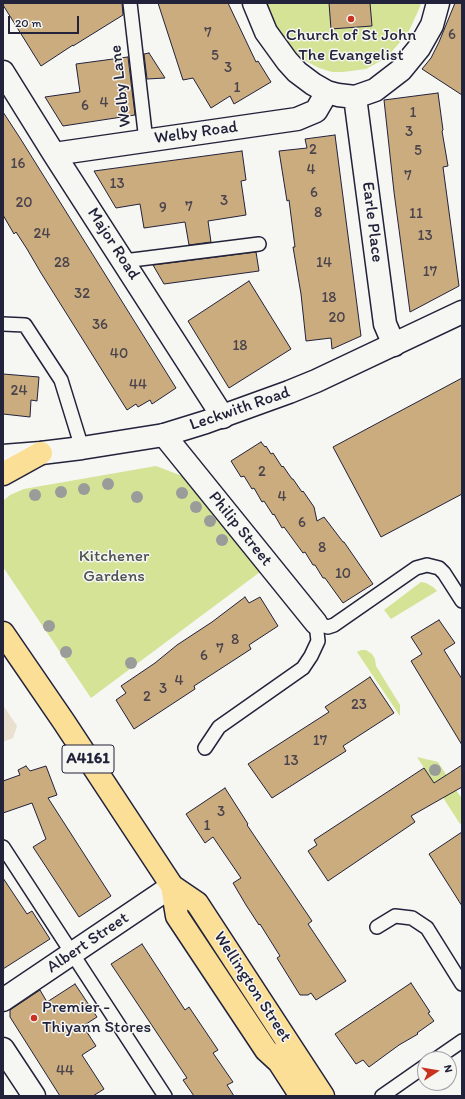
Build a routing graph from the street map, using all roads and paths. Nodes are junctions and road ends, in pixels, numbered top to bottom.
1 (130, 3) edge
2 (254, 3) edge
3 (438, 3) edge
4 (3, 72) edge
5 (327, 92) junction
6 (355, 96) junction
7 (146, 141) junction
8 (54, 154) junction
9 (259, 244) dead end
10 (124, 262) junction
11 (462, 312) edge
12 (3, 324) edge
13 (394, 345) junction
14 (223, 417) junction
15 (164, 434) junction
16 (82, 448) junction
17 (41, 453) junction
18 (3, 456) edge
19 (3, 474) edge
20 (462, 601) edge
21 (316, 623) junction
22 (3, 634) edge
23 (205, 748) dead end
24 (3, 847) edge
25 (172, 886) junction
26 (377, 927) dead end
27 (73, 954) junction
28 (462, 984) edge
29 (3, 1000) edge
30 (462, 1041) edge
31 (3, 1049) edge
32 (448, 1051) edge
33 (417, 1072) edge
34 (34, 1096) edge
35 (165, 1096) edge
36 (301, 1096) edge
37 (323, 1096) edge
38 (382, 1096) edge

1 - 7 lane, Welby Lane
2 - 5 street
3 - 6 street
4 - 8 street, Major Road
5 - 6 street
5 - 7 street, Welby Road
6 - 13 street, Earle Place
7 - 8 street, Welby Road
8 - 10 street, Major Road
9 - 10 lane
10 - 14 street, Major Road
11 - 13 street, Leckwith Road
12 - 16 lane
13 - 14 street, Leckwith Road
14 - 15 street, Leckwith Road
15 - 16 street, Leckwith Road
15 - 21 street, Philip Street
16 - 17 street, Leckwith Road
17 - 18 street, Leckwith Road
17 - 19 main road
20 - 21 lane
21 - 23 lane
22 - 25 main road, Wellington Street / A4161
24 - 27 lane
25 - 27 street, Albert Street
25 - 36 main road, Wellington Street / A4161
25 - 37 main road, Wellington Street / A4161
26 - 28 lane
27 - 29 street, Albert Street
27 - 35 lane
30 - 32 lane
31 - 34 street
33 - 38 lane

